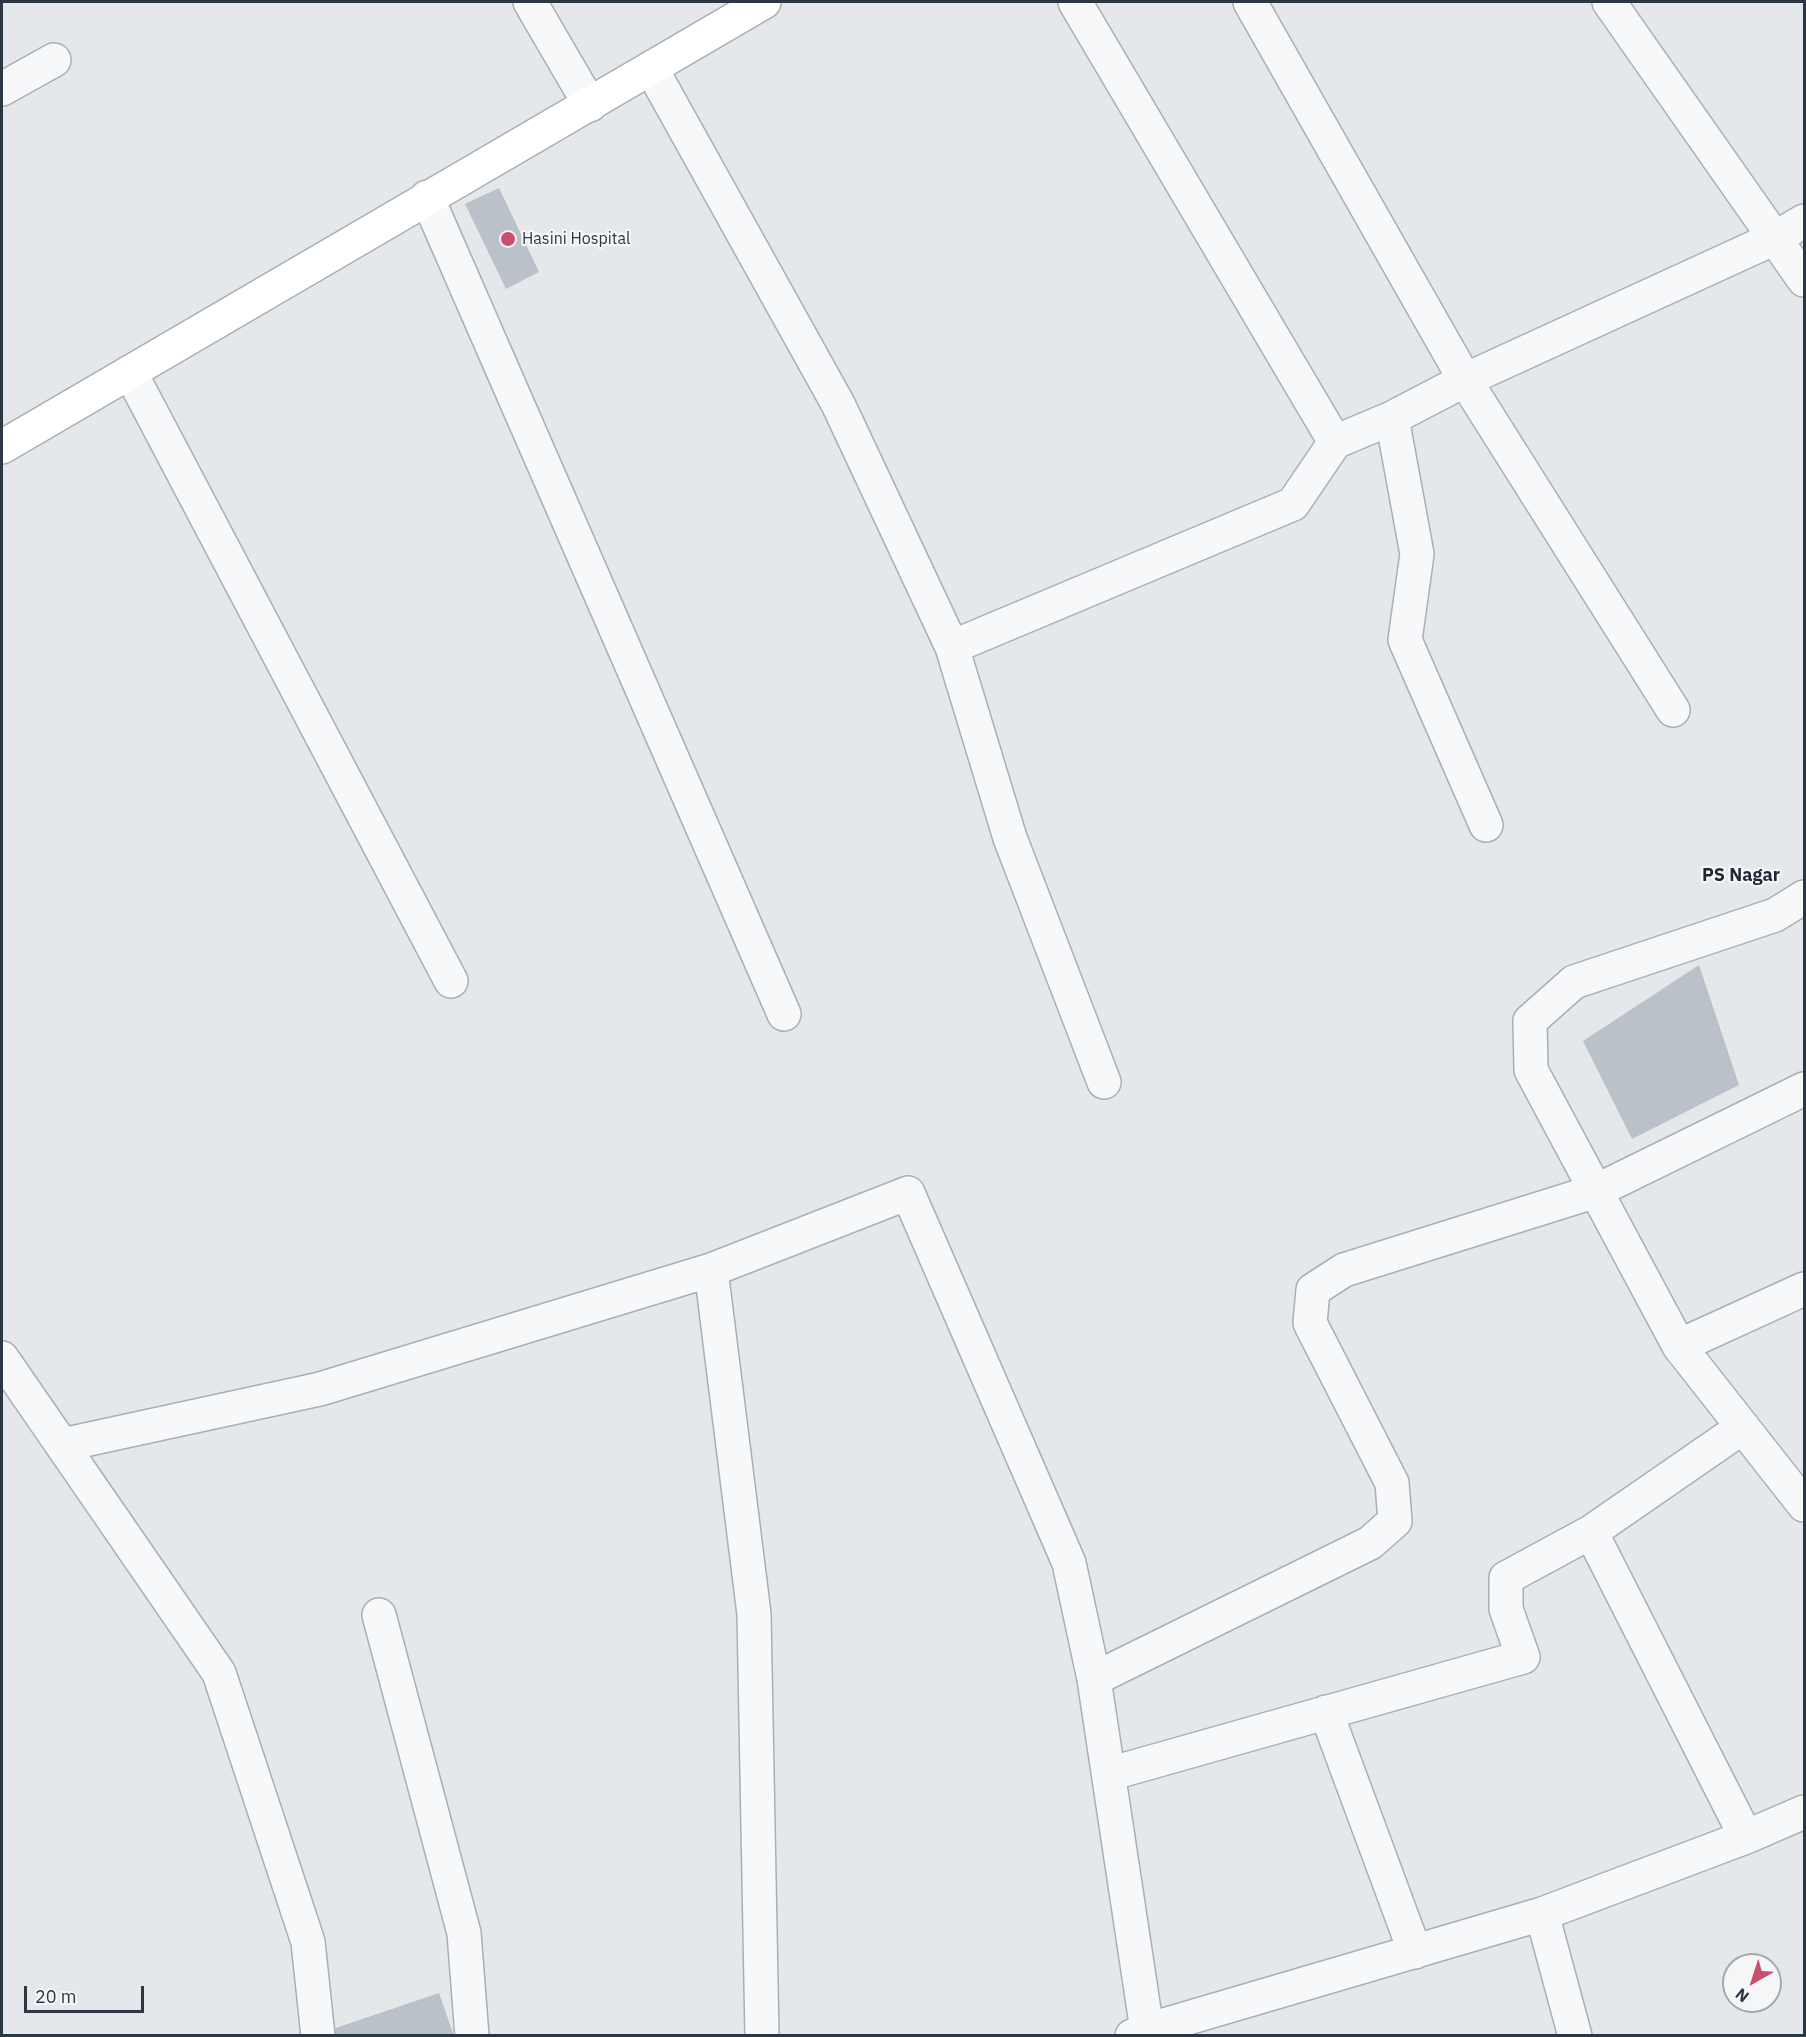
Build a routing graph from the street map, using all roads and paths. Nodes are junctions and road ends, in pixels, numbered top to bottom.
1 (530, 2) edge
2 (764, 2) edge
3 (1075, 2) edge
4 (1250, 2) edge
5 (1609, 2) edge
6 (54, 60) dead end
7 (651, 68) junction
8 (2, 89) edge
9 (590, 105) junction
10 (427, 197) junction
11 (1804, 221) edge
12 (1775, 238) junction
13 (1804, 280) edge
14 (130, 372) junction
15 (1465, 380) junction
16 (1392, 418) junction
17 (1335, 442) junction
18 (2, 447) edge
19 (952, 647) junction
20 (1673, 710) dead end
21 (1485, 825) dead end
22 (1804, 897) edge
23 (452, 981) dead end
24 (784, 1014) dead end
25 (1104, 1082) dead end
26 (1804, 1089) edge
27 (1596, 1191) junction
28 (711, 1270) junction
29 (1804, 1289) edge
30 (1679, 1346) junction
31 (2, 1358) edge
32 (1743, 1427) junction
33 (62, 1445) junction
34 (1804, 1505) edge
35 (1591, 1532) junction
36 (379, 1615) dead end
37 (1095, 1679) junction
38 (1326, 1713) junction
39 (1109, 1774) junction
40 (1804, 1812) edge
41 (1746, 1838) junction
42 (1542, 1914) junction
43 (1415, 1952) junction
44 (1146, 2034) edge
45 (318, 2036) edge
46 (472, 2036) edge
47 (762, 2036) edge
48 (1575, 2036) edge

1 - 9 street
2 - 7 main road
3 - 17 street
4 - 15 street
5 - 12 street
6 - 8 street
7 - 9 main road
7 - 19 street
9 - 10 main road
10 - 14 main road
10 - 24 street
11 - 12 street
12 - 13 street
12 - 15 street
14 - 18 main road
14 - 23 street
15 - 16 street
15 - 20 street
16 - 17 street
16 - 21 street
17 - 19 street
19 - 25 street
22 - 27 street
26 - 27 street
27 - 30 street
27 - 37 street
28 - 33 street
28 - 37 street
28 - 47 street
29 - 30 street
30 - 32 street
31 - 33 street
32 - 34 street
32 - 35 street
33 - 45 street
35 - 38 street
35 - 41 street
36 - 46 street
37 - 39 street
38 - 39 street
38 - 43 street
39 - 44 street
40 - 41 street
41 - 42 street
42 - 43 street
42 - 48 street
43 - 44 street

